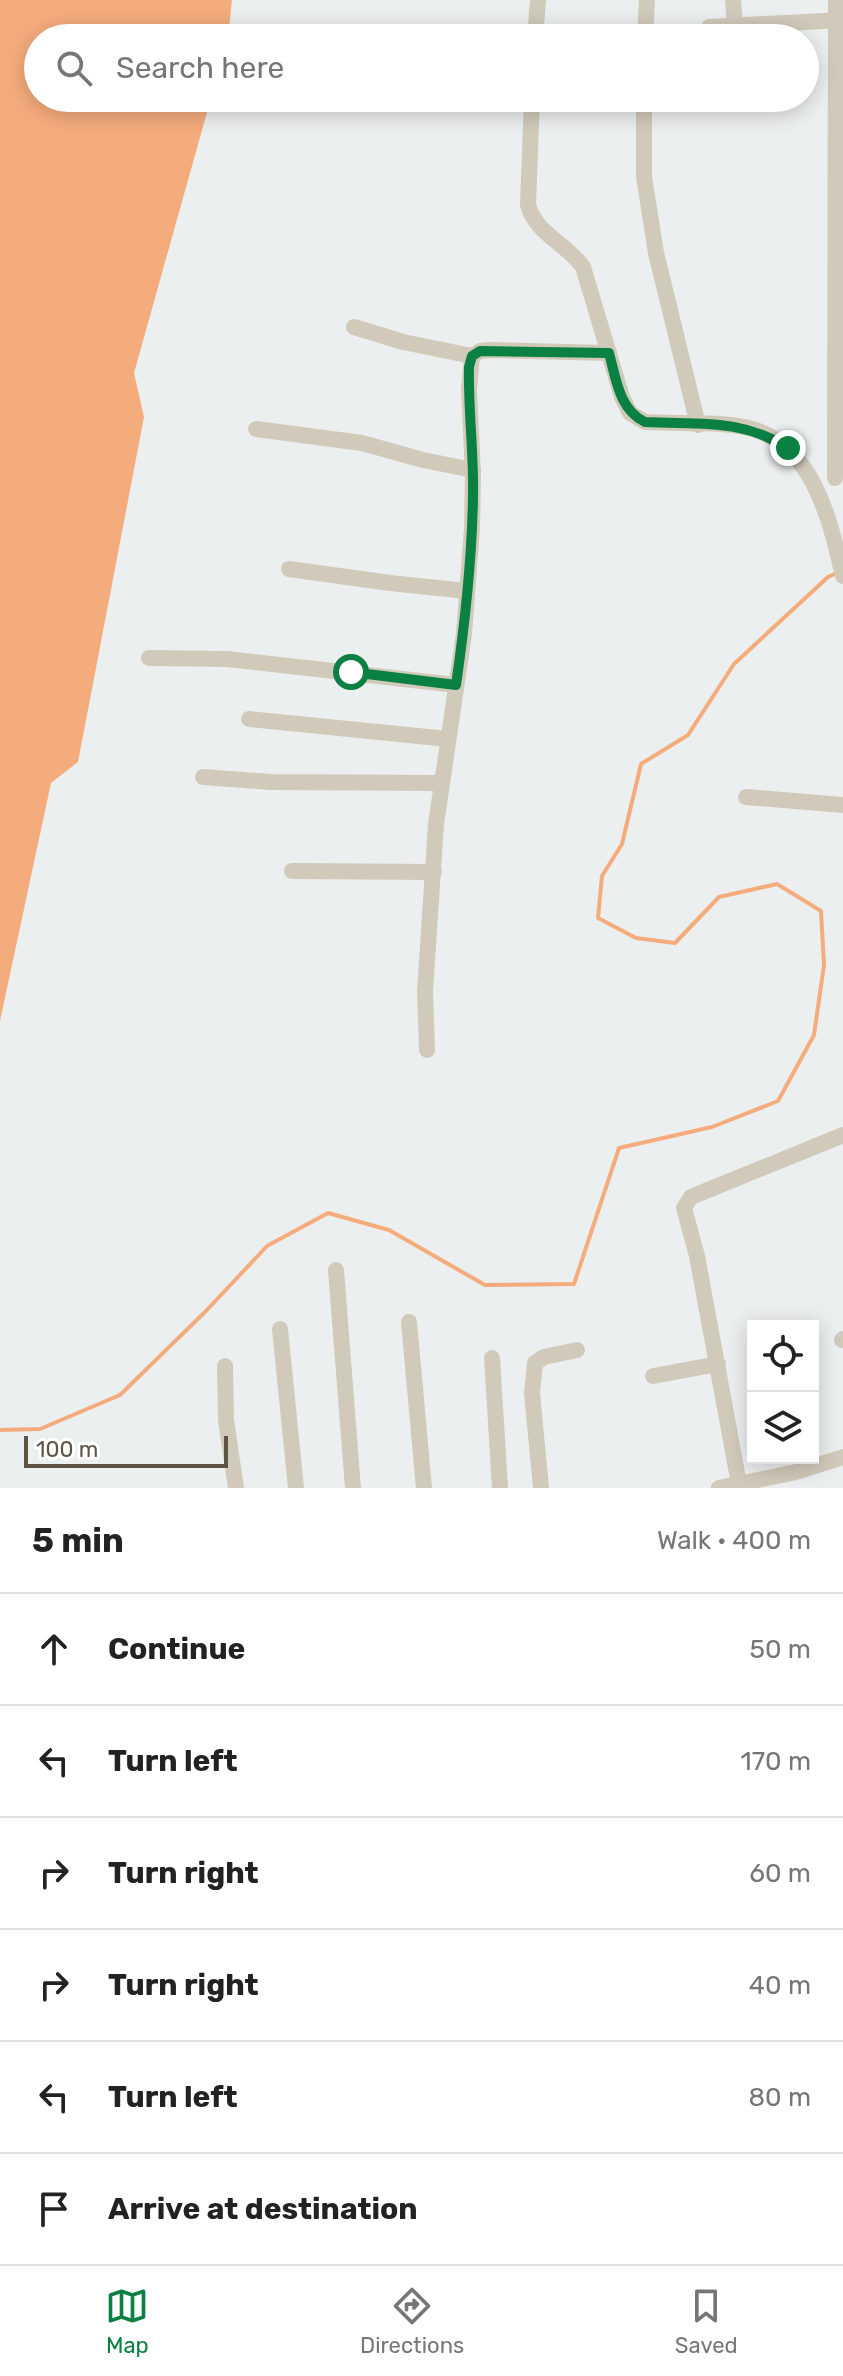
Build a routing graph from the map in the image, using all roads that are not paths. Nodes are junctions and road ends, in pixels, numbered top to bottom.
1 (538, 0) edge
2 (647, 0) edge
3 (733, 0) edge
4 (836, 0) edge
5 (839, 20) edge
6 (536, 24) edge
7 (646, 24) edge
8 (735, 24) edge
9 (770, 24) edge
10 (840, 90) edge
11 (531, 112) edge
12 (644, 112) edge
13 (839, 164) edge
14 (354, 327) dead end
15 (609, 353) junction
16 (472, 356) junction
17 (698, 425) junction
18 (256, 429) dead end
19 (473, 470) junction
20 (839, 478) edge
21 (812, 482) junction
22 (289, 569) dead end
23 (843, 576) edge
24 (467, 591) junction
25 (149, 658) dead end
26 (456, 685) junction
27 (249, 719) dead end
28 (448, 739) junction
29 (203, 777) dead end
30 (441, 783) junction
31 (746, 797) dead end
32 (843, 805) edge
33 (292, 871) dead end
34 (434, 872) junction
35 (427, 1050) dead end
36 (843, 1135) edge
37 (336, 1270) dead end
38 (409, 1322) dead end
39 (280, 1329) dead end
40 (577, 1350) dead end
41 (492, 1358) dead end
42 (718, 1364) junction
43 (225, 1366) dead end
44 (653, 1376) dead end
45 (843, 1457) edge
46 (739, 1484) junction
47 (236, 1488) edge
48 (296, 1488) edge
49 (353, 1488) edge
50 (424, 1488) edge
51 (500, 1488) edge
52 (541, 1488) edge
53 (719, 1488) edge

1 - 6 street
2 - 7 street
3 - 8 street
4 - 5 street
5 - 9 street
5 - 10 street
10 - 13 street
11 - 15 street
12 - 17 street
13 - 20 street
14 - 16 street
15 - 16 street
15 - 17 street
16 - 19 street
17 - 21 street
18 - 19 street
19 - 24 street
20 - 21 street
21 - 23 street
22 - 24 street
24 - 26 street
25 - 26 street
26 - 28 street
27 - 28 street
28 - 30 street
29 - 30 street
30 - 34 street
31 - 32 street
33 - 34 street
34 - 35 street
36 - 42 street
37 - 49 street
38 - 50 street
39 - 48 street
40 - 52 street
41 - 51 street
42 - 44 street
42 - 46 street
43 - 47 street
45 - 46 street
46 - 53 street

